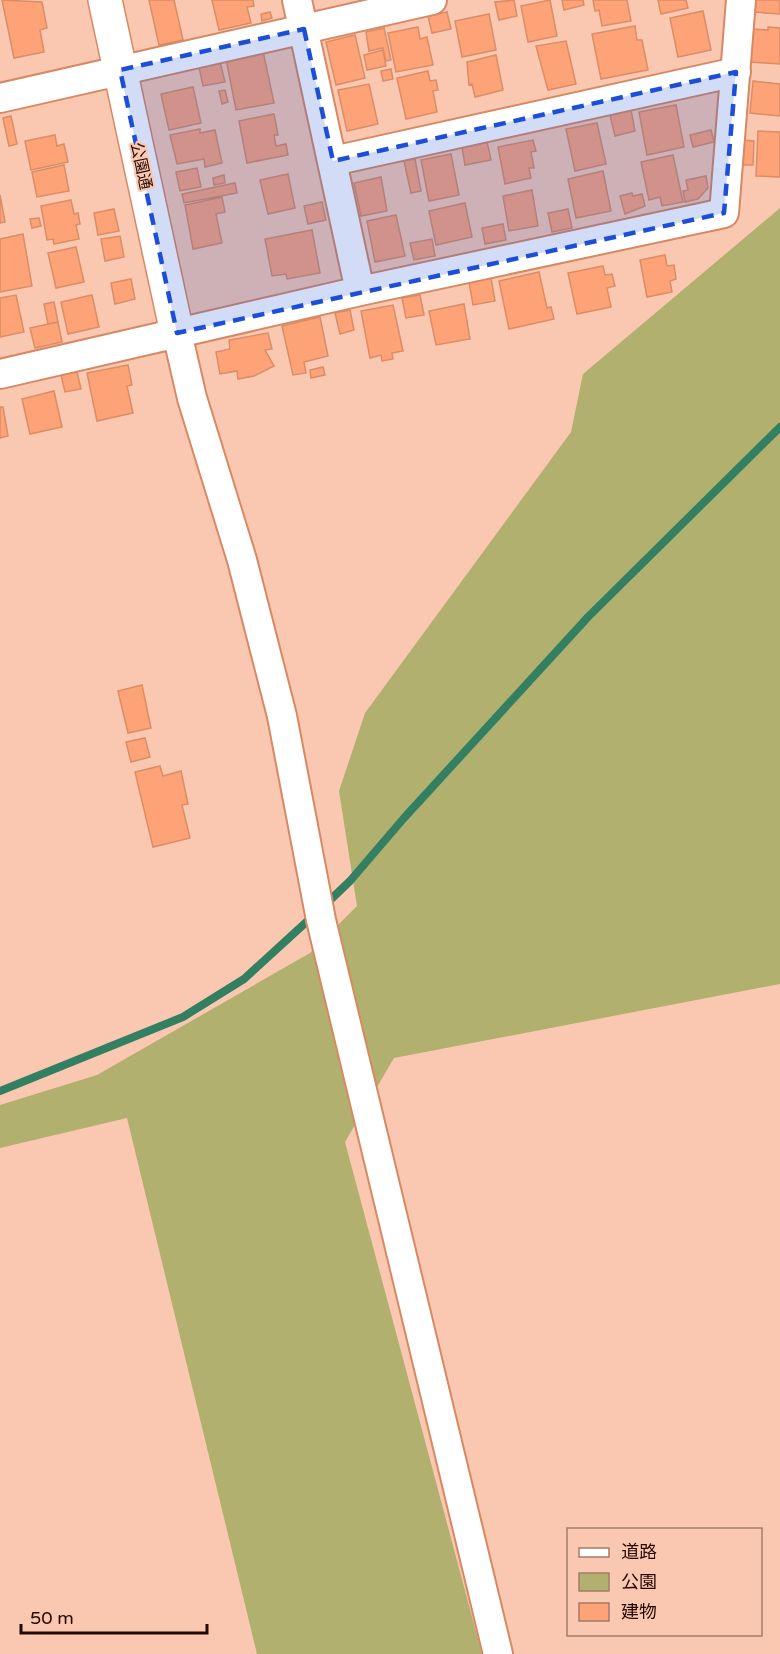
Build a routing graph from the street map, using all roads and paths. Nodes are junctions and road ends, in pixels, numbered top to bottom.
1 (105, 0) edge
2 (297, 0) edge
3 (432, 0) edge
4 (741, 0) edge
5 (304, 29) junction
6 (120, 70) junction
7 (736, 72) junction
8 (0, 98) edge
9 (333, 161) junction
10 (360, 291) junction
11 (177, 333) junction
12 (0, 374) edge
13 (498, 1654) edge

1 - 6 street, 公園通
2 - 5 street
3 - 5 street
4 - 7 street
5 - 6 street
5 - 9 street
6 - 8 street
6 - 11 street, 公園通
7 - 9 street
7 - 10 street
9 - 10 street
10 - 11 street
11 - 12 street
11 - 13 street

